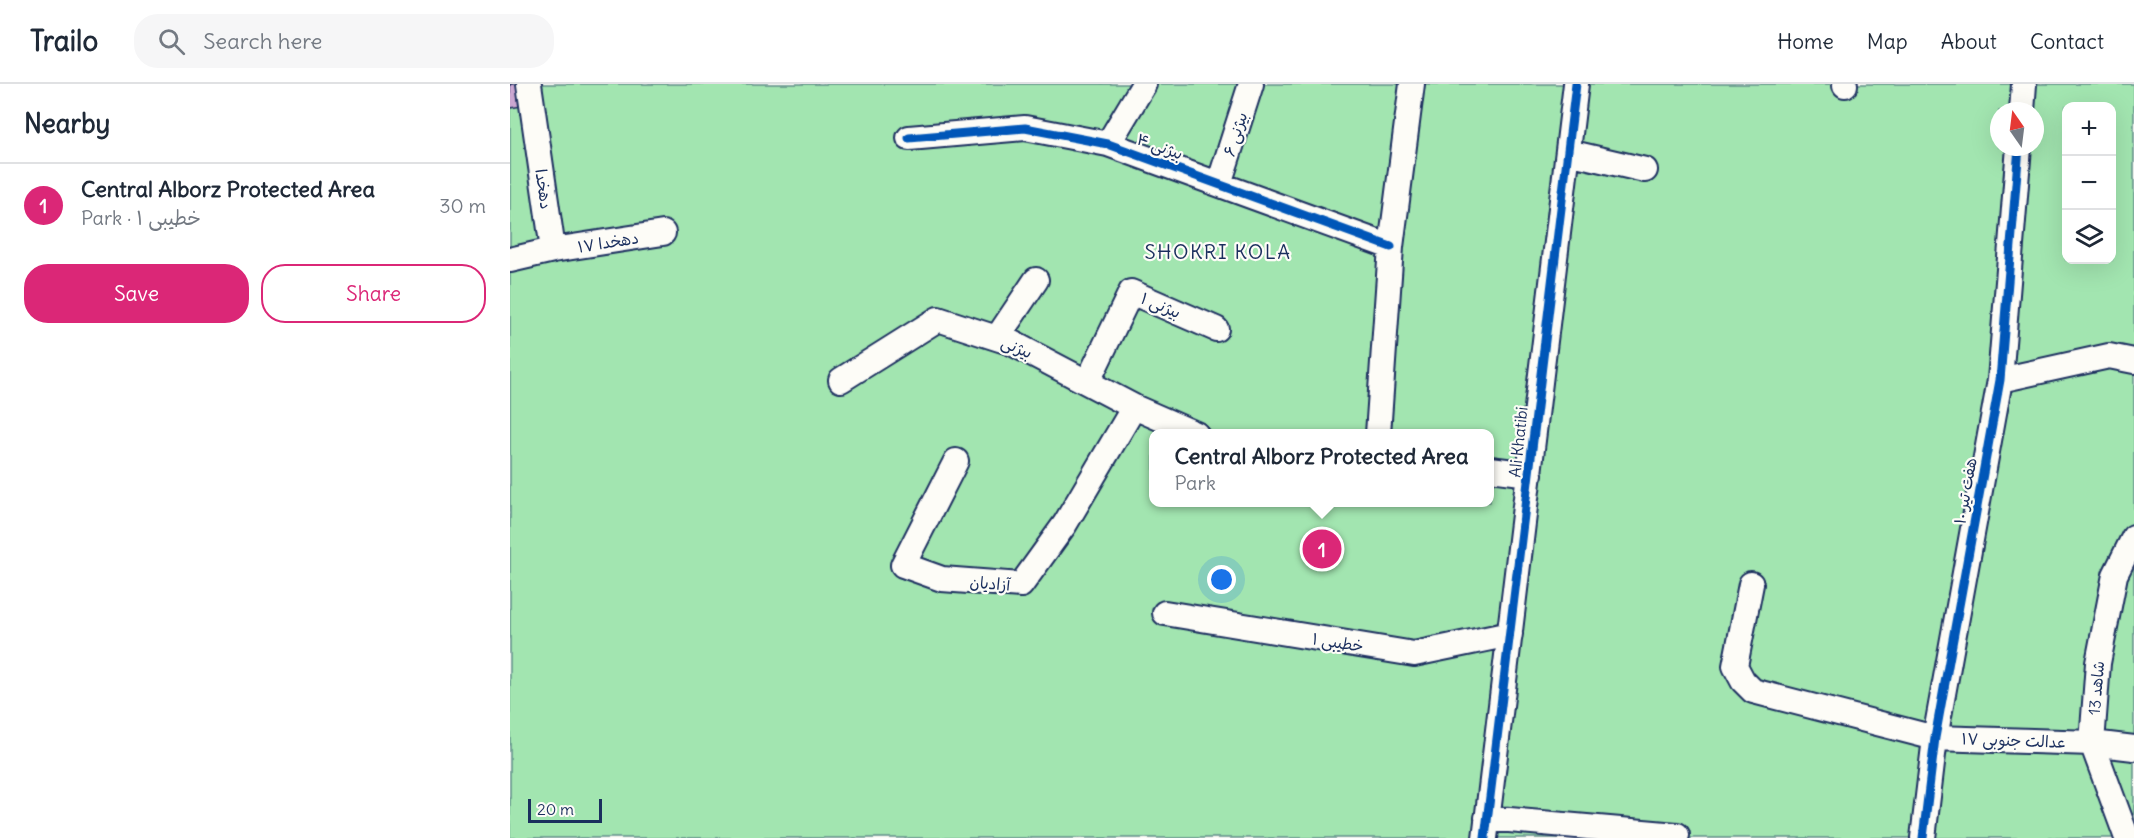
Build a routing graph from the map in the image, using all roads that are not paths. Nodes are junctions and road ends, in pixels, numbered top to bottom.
1 (529, 84) edge
2 (1144, 84) edge
3 (1251, 84) edge
4 (1412, 84) edge
5 (1576, 84) edge
6 (2024, 84) edge
7 (2023, 102) edge
8 (909, 138) dead end
9 (1108, 144) junction
10 (1568, 152) junction
11 (2018, 156) edge
12 (1645, 170) dead end
13 (1219, 184) junction
14 (663, 233) dead end
15 (1390, 247) junction
16 (553, 250) junction
17 (510, 260) edge
18 (1036, 280) dead end
19 (1216, 328) dead end
20 (997, 338) junction
21 (2134, 361) edge
22 (841, 380) dead end
23 (2000, 380) junction
24 (1088, 381) junction
25 (1134, 407) junction
26 (1185, 429) edge
27 (1378, 429) edge
28 (956, 461) dead end
29 (1494, 470) edge
30 (1530, 474) junction
31 (2134, 537) edge
32 (1751, 584) dead end
33 (1165, 613) dead end
34 (1510, 634) junction
35 (1935, 738) junction
36 (2092, 743) junction
37 (2134, 748) edge
38 (1486, 828) edge
39 (1677, 835) dead end
40 (1923, 838) edge
41 (2127, 838) edge

1 - 16 street, دهخدا
2 - 9 street
3 - 13 street, بیژنی ۶
4 - 15 street
5 - 10 street, Ali Khatibi
6 - 7 street
8 - 9 street, بیژنی ۴
9 - 13 street, بیژنی ۴
10 - 12 street
10 - 30 street, Ali Khatibi
11 - 23 street, هفت تیر ۱۰
13 - 15 street, بیژنی ۴
14 - 16 street, دهخدا ۱۷
15 - 27 street
16 - 17 street
18 - 20 street
19 - 24 street, بیژنی ۱
20 - 22 street, بیژنی
20 - 24 street, بیژنی
21 - 23 street
23 - 35 street, هفت تیر ۱۰
24 - 25 street, بیژنی
25 - 26 street, بیژنی
25 - 28 street, آزادیان
29 - 30 street
30 - 34 street, Ali Khatibi
31 - 36 street, شاهد 13
32 - 35 street, عدالت جنوبی ۱۷
33 - 34 street, خطیبی ۱
34 - 38 street, Ali Khatibi
35 - 36 street, عدالت جنوبی ۱۷
35 - 40 street, هفت تیر ۱۰
36 - 37 street, عدالت جنوبی ۱۷
36 - 41 street, شاهد 13
38 - 39 street

